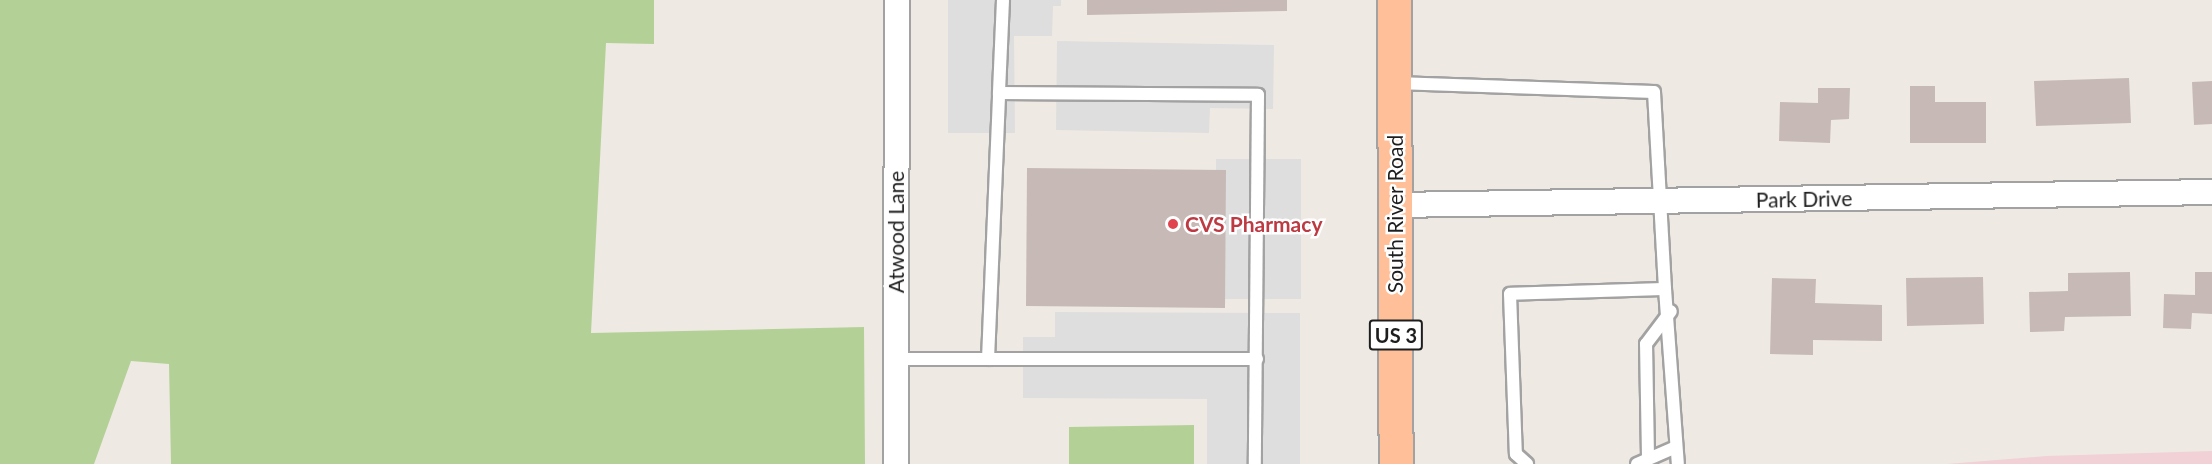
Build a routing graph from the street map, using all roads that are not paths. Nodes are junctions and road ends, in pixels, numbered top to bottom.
1 (897, 0) edge
2 (1004, 0) edge
3 (1394, 0) edge
4 (1394, 83) junction
5 (999, 93) junction
6 (2212, 192) edge
7 (1663, 201) junction
8 (1395, 205) junction
9 (1665, 289) junction
10 (1671, 311) junction
11 (896, 359) junction
12 (988, 359) junction
13 (1257, 359) junction
14 (1674, 448) junction
15 (1648, 457) junction
16 (896, 464) edge
17 (1254, 464) edge
18 (1396, 464) edge
19 (1527, 464) edge
20 (1637, 464) edge
21 (1678, 464) edge

1 - 11 street, Atwood Lane
2 - 5 lane
3 - 4 main road, South River Road / US 3
4 - 7 lane
4 - 8 main road, South River Road / US 3
5 - 12 lane
5 - 13 lane
6 - 7 street, Park Drive
7 - 8 street, Park Drive
7 - 9 lane
8 - 18 main road, South River Road / US 3
9 - 10 lane
9 - 19 lane
10 - 14 lane
10 - 15 lane
11 - 12 lane
11 - 16 street, Atwood Lane
12 - 13 lane
13 - 17 lane
14 - 15 lane
14 - 21 lane
15 - 20 lane

